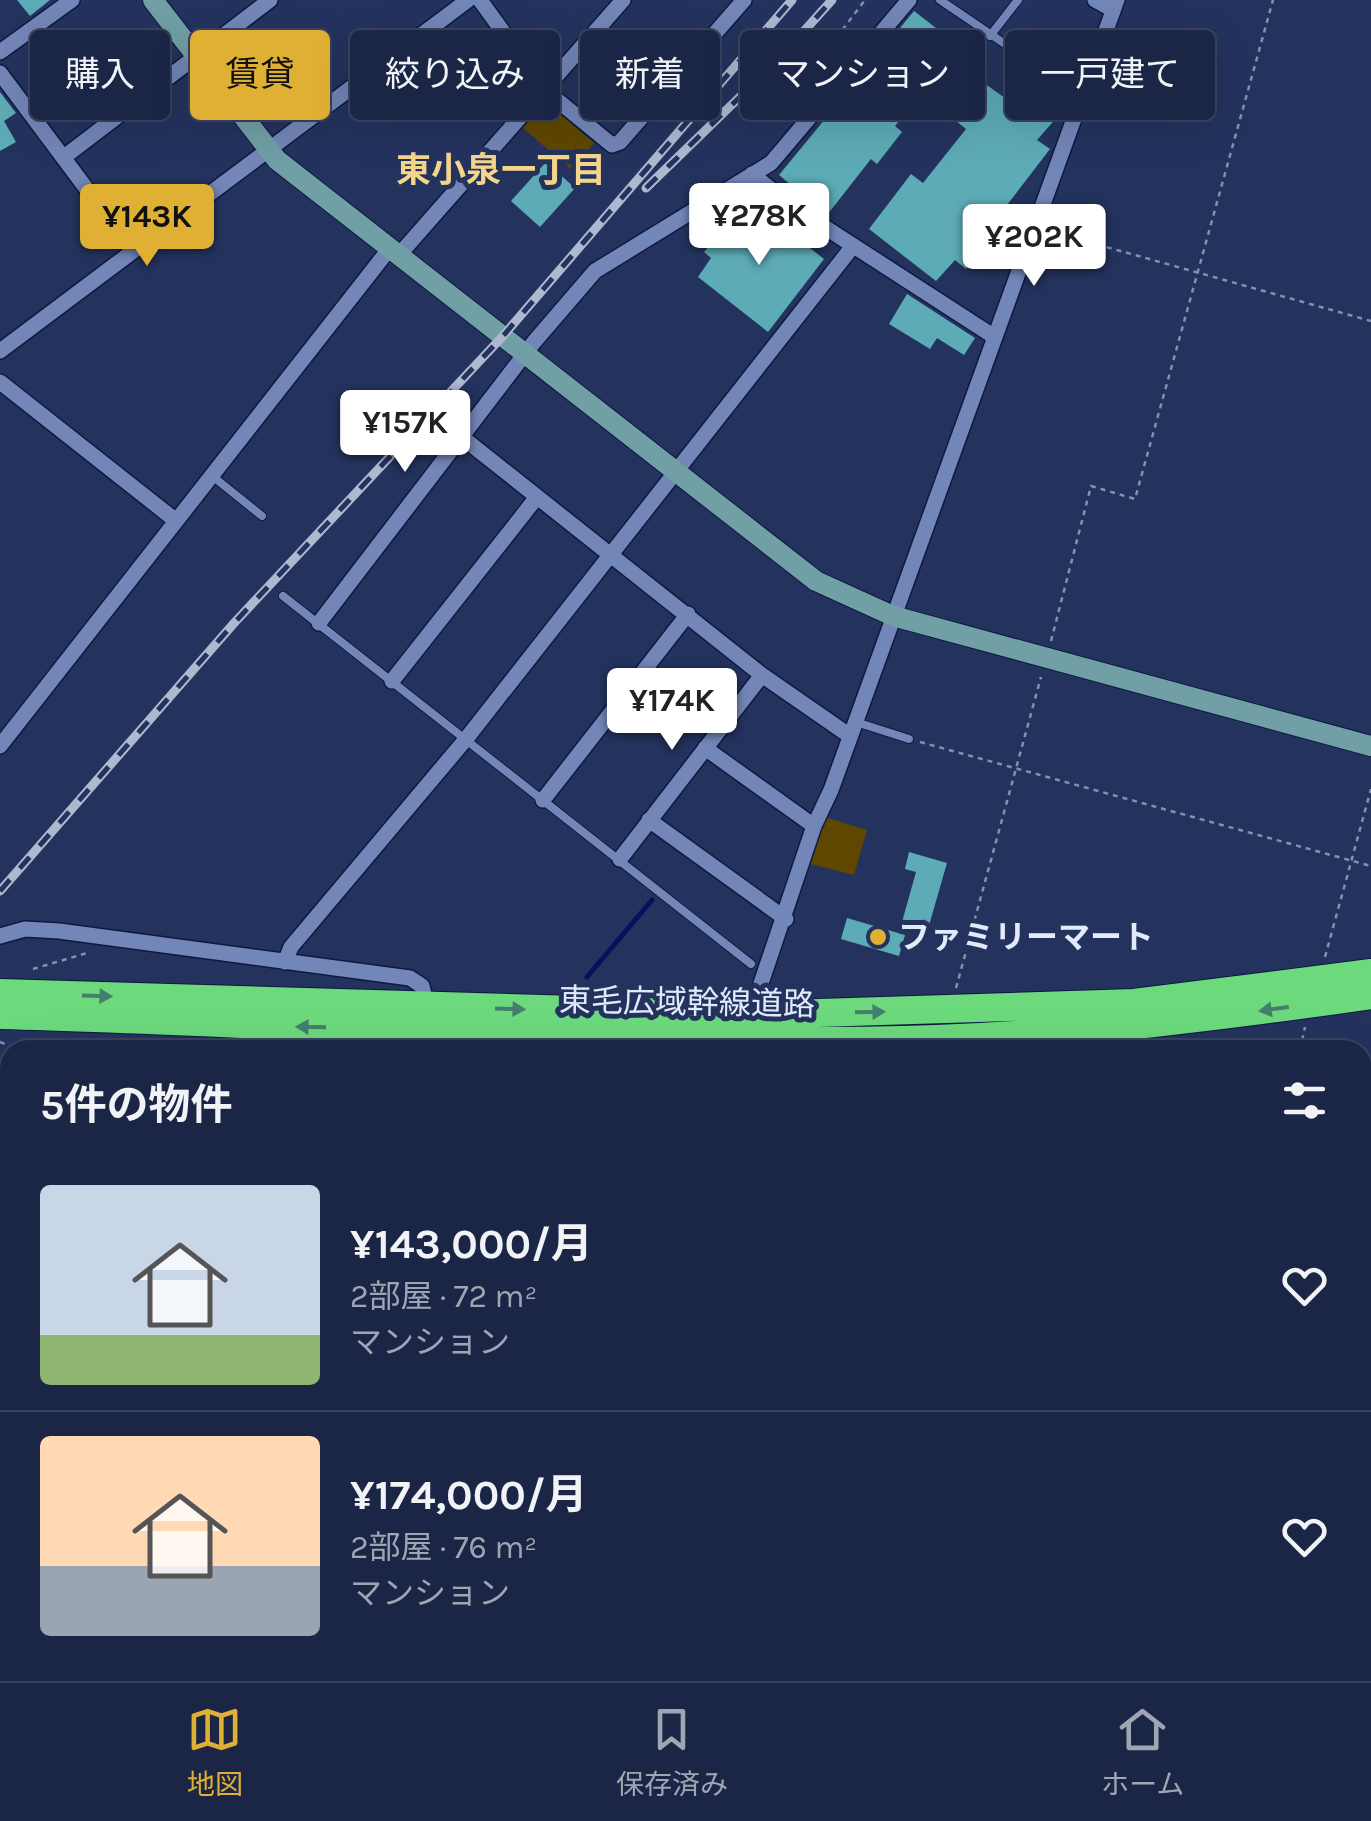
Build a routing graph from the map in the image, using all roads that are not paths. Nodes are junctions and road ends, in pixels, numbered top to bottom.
1 (72, 0) edge
2 (153, 0) edge
3 (270, 0) edge
4 (468, 0) edge
5 (480, 0) edge
6 (623, 0) edge
7 (744, 0) edge
8 (909, 0) edge
9 (940, 0) edge
10 (1018, 0) edge
11 (1095, 0) edge
12 (1115, 5) edge
13 (230, 30) edge
14 (502, 30) edge
15 (1106, 30) edge
16 (990, 36) junction
17 (1005, 42) edge
18 (190, 48) edge
19 (0, 52) edge
20 (190, 61) edge
21 (560, 73) edge
22 (0, 74) edge
23 (560, 103) edge
24 (244, 120) edge
25 (517, 120) edge
26 (1072, 120) edge
27 (266, 150) junction
28 (64, 157) junction
29 (752, 174) junction
30 (854, 246) junction
31 (133, 251) junction
32 (395, 251) junction
33 (993, 336) junction
34 (0, 351) edge
35 (528, 356) junction
36 (0, 382) edge
37 (463, 438) junction
38 (674, 471) junction
39 (210, 474) junction
40 (537, 497) junction
41 (262, 516) dead end
42 (175, 520) junction
43 (608, 553) junction
44 (283, 596) dead end
45 (688, 614) junction
46 (893, 616) junction
47 (319, 623) junction
48 (762, 675) junction
49 (392, 682) junction
50 (853, 729) junction
51 (466, 739) junction
52 (908, 739) road end
53 (0, 746) edge
54 (1371, 746) edge
55 (705, 748) junction
56 (543, 800) junction
57 (648, 820) junction
58 (814, 826) junction
59 (620, 860) junction
60 (786, 918) junction
61 (0, 936) edge
62 (284, 962) junction
63 (751, 964) dead end
64 (1371, 973) edge
65 (0, 992) edge
66 (1371, 995) edge
67 (751, 1014) junction
68 (0, 1015) edge
69 (423, 1028) edge
70 (634, 1040) edge
71 (741, 1040) edge
72 (879, 1040) edge

1 - 19 street
2 - 18 street
3 - 13 street
4 - 27 street
5 - 14 street
6 - 21 street
7 - 23 street
8 - 29 street
9 - 16 lane
10 - 16 lane
11 - 12 street
12 - 15 street
16 - 17 lane
20 - 28 street
22 - 28 street
24 - 27 street
25 - 32 street
26 - 33 street
27 - 31 street
27 - 32 street
28 - 31 street
29 - 30 street
29 - 35 street
30 - 33 street
30 - 38 street
31 - 34 street
32 - 35 street
32 - 39 street
33 - 46 street
35 - 37 street
35 - 38 street
36 - 42 street
37 - 40 street
37 - 47 street
38 - 43 street
38 - 46 street
39 - 41 lane
39 - 42 street
40 - 43 street
40 - 49 street
42 - 53 street
43 - 45 street
43 - 51 street
44 - 47 lane
45 - 48 street
45 - 56 street
46 - 50 street
46 - 54 street
47 - 49 lane
48 - 50 street
48 - 55 street
49 - 51 lane
50 - 52 lane
50 - 58 street
51 - 56 lane
51 - 62 street
55 - 57 street
55 - 58 street
56 - 59 lane
57 - 59 street
57 - 60 street
58 - 60 street
59 - 63 lane
60 - 67 street
61 - 62 street
62 - 69 street
67 -> 64 highway, 東毛広域幹線道路
65 -> 69 highway, 東毛広域幹線道路
66 -> 72 highway, 東毛広域幹線道路
69 -> 67 highway, 東毛広域幹線道路
67 - 71 street
69 -> 68 highway, 東毛広域幹線道路
69 - 70 highway, 東毛広域幹線道路

